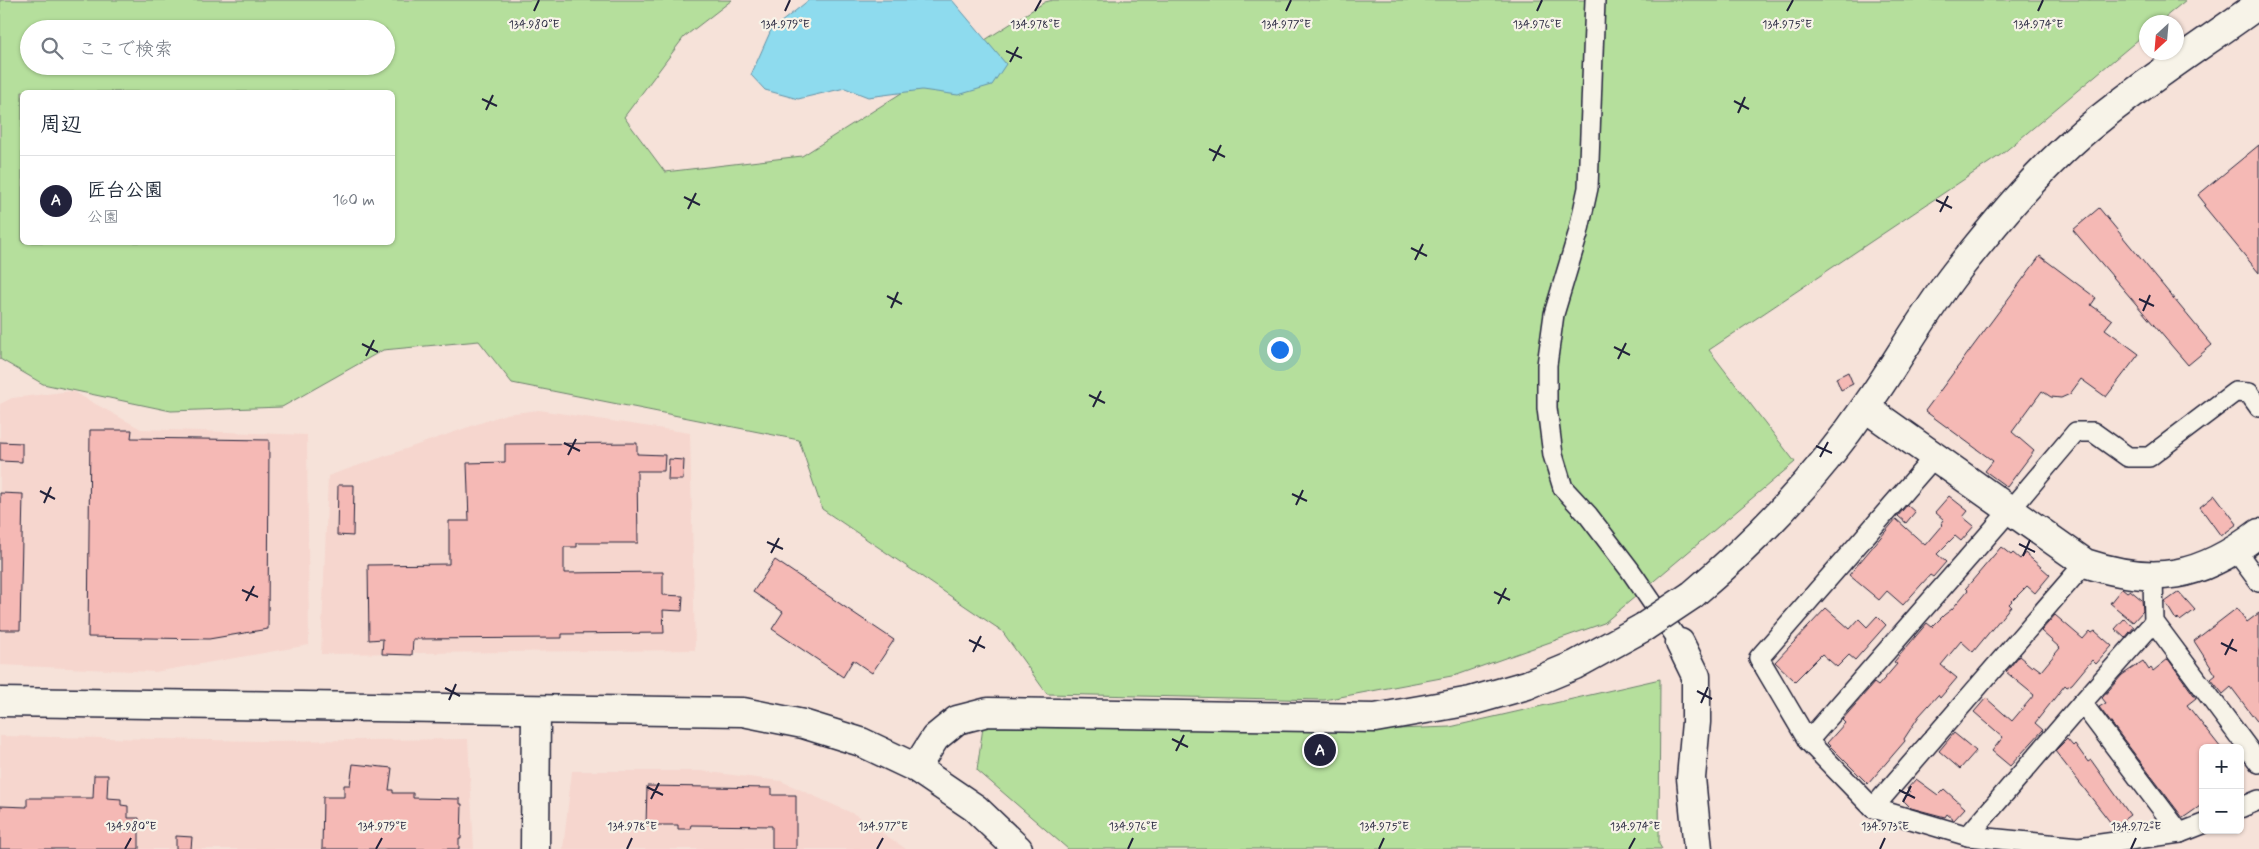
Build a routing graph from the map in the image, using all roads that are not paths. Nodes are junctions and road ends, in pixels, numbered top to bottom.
1 (1595, 0) edge
2 (2259, 4) edge
3 (2259, 407) edge
4 (1866, 408) junction
5 (1935, 456) junction
6 (2010, 510) junction
7 (2259, 533) edge
8 (2236, 551) junction
9 (2085, 563) junction
10 (2153, 577) junction
11 (2259, 582) edge
12 (2154, 622) junction
13 (1680, 643) joint
14 (0, 702) edge
15 (2082, 703) junction
16 (536, 710) junction
17 (1808, 741) junction
18 (2259, 763) edge
19 (916, 768) junction
20 (2259, 800) edge
21 (2244, 806) edge
22 (1873, 808) junction
23 (2199, 826) edge
24 (2180, 833) junction
25 (1968, 836) junction
26 (535, 849) edge
27 (1018, 849) edge
28 (1698, 849) edge

1 - 13 street
2 - 4 street
3 - 6 street
4 - 5 street
4 - 19 street, bridge
5 - 6 street
5 - 17 street
6 - 9 street
6 - 17 street
7 - 8 street
8 - 10 street
8 - 11 street
9 - 10 street
9 - 22 street
10 - 12 street
12 - 15 street
12 - 18 street
13 - 28 street
14 - 16 street
15 - 24 street
15 - 25 street
16 - 19 street
16 - 26 street
17 - 22 street
19 - 27 street
20 - 21 street
22 - 25 street
23 - 24 street
24 - 25 street

